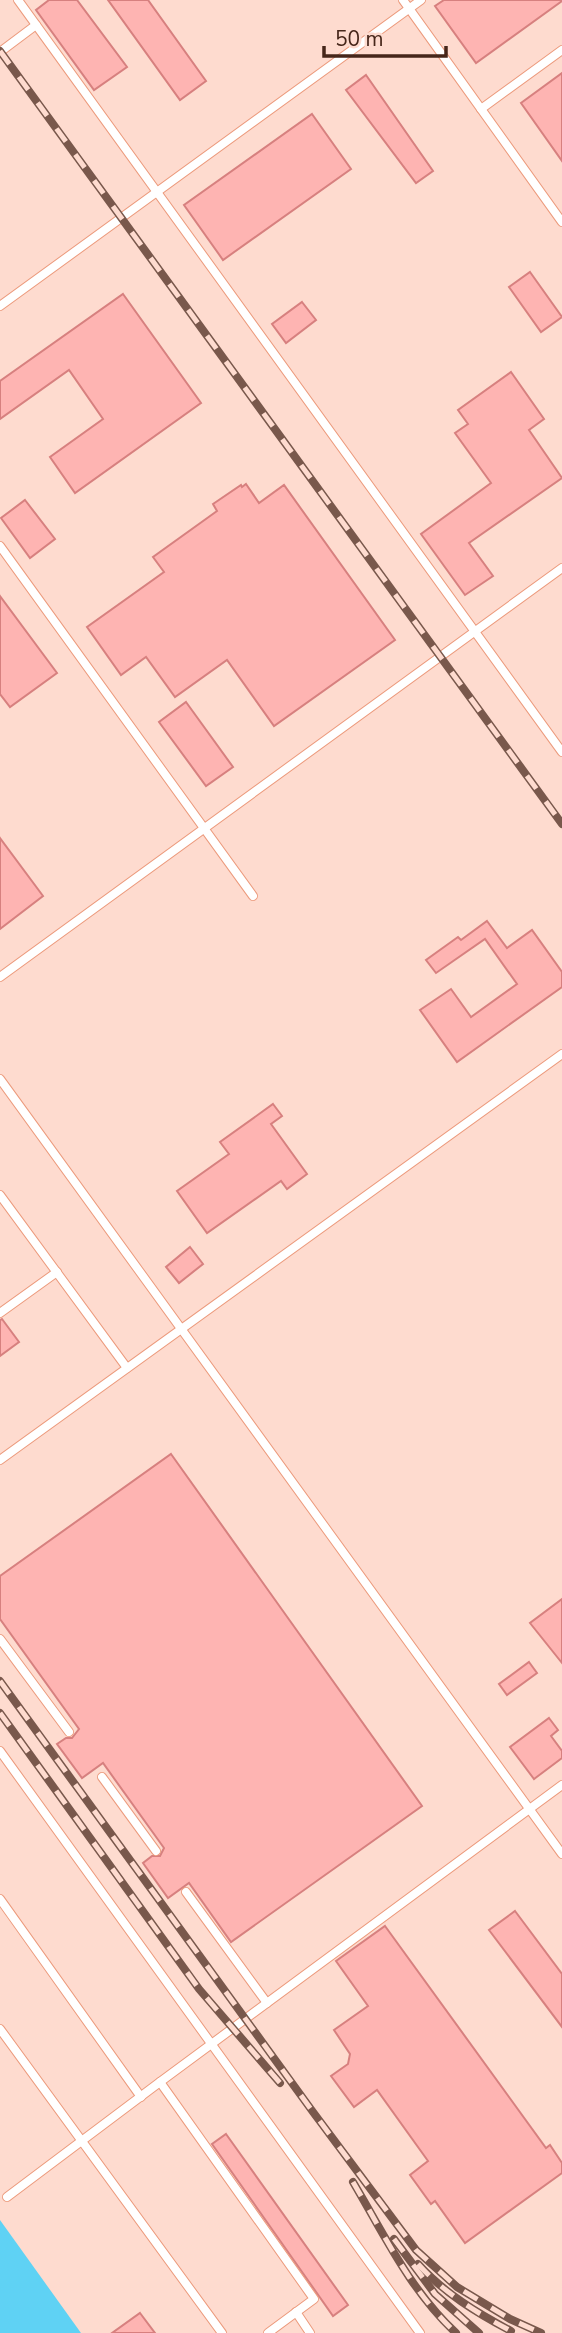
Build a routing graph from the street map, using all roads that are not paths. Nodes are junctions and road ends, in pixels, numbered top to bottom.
1 (18, 0) edge
2 (403, 0) edge
3 (421, 0) edge
4 (410, 8) junction
5 (36, 25) junction
6 (562, 50) edge
7 (0, 52) edge
8 (481, 109) junction
9 (157, 192) junction
10 (562, 222) edge
11 (0, 306) edge
12 (0, 546) edge
13 (562, 568) edge
14 (475, 631) junction
15 (562, 752) edge
16 (203, 829) junction
17 (253, 896) dead end
18 (0, 977) edge
19 (562, 1054) edge
20 (0, 1079) edge
21 (0, 1195) edge
22 (57, 1272) junction
23 (0, 1313) edge
24 (181, 1329) junction
25 (127, 1368) junction
26 (0, 1460) edge
27 (0, 1639) edge
28 (69, 1732) dead end
29 (0, 1751) edge
30 (102, 1777) dead end
31 (562, 1785) edge
32 (530, 1809) junction
33 (156, 1851) dead end
34 (562, 1854) edge
35 (186, 1892) dead end
36 (0, 1899) edge
37 (267, 2003) junction
38 (0, 2029) edge
39 (211, 2044) junction
40 (160, 2082) junction
41 (141, 2096) junction
42 (82, 2141) junction
43 (7, 2197) dead end
44 (296, 2312) junction
45 (222, 2333) edge
46 (268, 2333) edge
47 (310, 2333) edge
48 (419, 2333) edge

1 - 5 lane
2 - 4 lane
3 - 4 lane
4 - 8 lane
4 - 9 lane
5 - 7 lane
5 - 9 lane
6 - 8 lane
8 - 10 lane
9 - 11 lane
9 - 14 lane
12 - 16 lane
13 - 14 lane
14 - 15 lane
14 - 16 lane
16 - 17 lane
16 - 18 lane
19 - 24 lane
20 - 24 lane
21 - 22 lane
22 - 23 lane
22 - 25 lane
24 - 25 lane
24 - 32 lane
25 - 26 lane
27 - 28 lane
29 - 39 lane
30 - 33 lane
31 - 32 lane
32 - 34 lane
32 - 37 lane
35 - 37 lane
36 - 41 lane
37 - 39 lane
38 - 42 lane
39 - 40 lane
39 - 48 lane
40 - 41 lane
40 - 44 lane
41 - 42 lane
42 - 43 lane
42 - 45 lane
44 - 46 lane
44 - 47 lane

